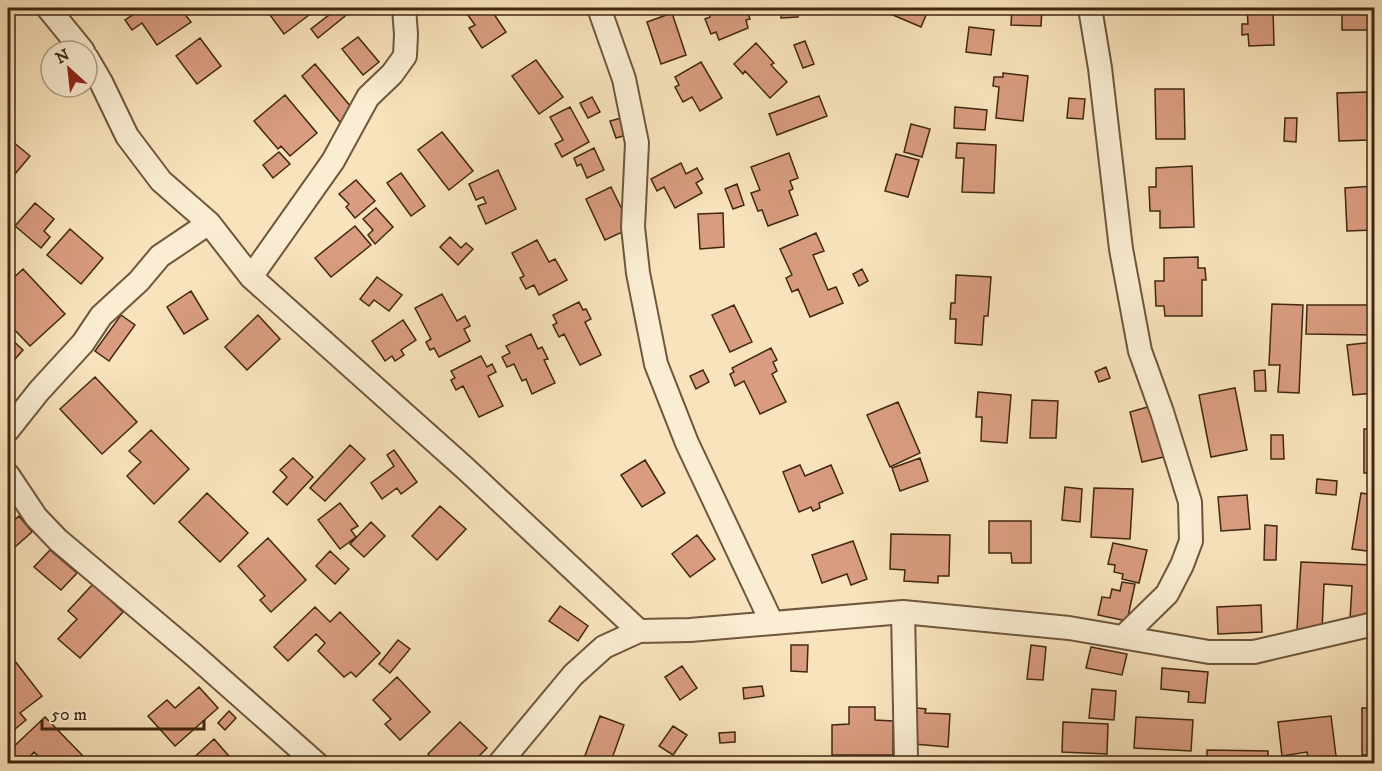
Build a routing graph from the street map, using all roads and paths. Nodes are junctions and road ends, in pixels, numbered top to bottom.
1 (48, 8) edge
2 (404, 8) edge
3 (599, 8) edge
4 (1090, 8) edge
5 (73, 39) edge
6 (99, 79) edge
7 (209, 224) junction
8 (251, 277) junction
9 (8, 430) edge
10 (8, 475) edge
11 (903, 612) junction
12 (772, 623) junction
13 (1374, 624) edge
14 (639, 631) junction
15 (1124, 637) junction
16 (317, 764) edge
17 (499, 764) edge
18 (905, 764) edge

1 - 5 street
2 - 8 street
3 - 12 street
4 - 15 street
6 - 7 street
7 - 8 street
7 - 9 street
8 - 14 street
10 - 16 street
11 - 12 street
11 - 15 street
11 - 18 street
12 - 14 street
13 - 15 street
14 - 17 street

